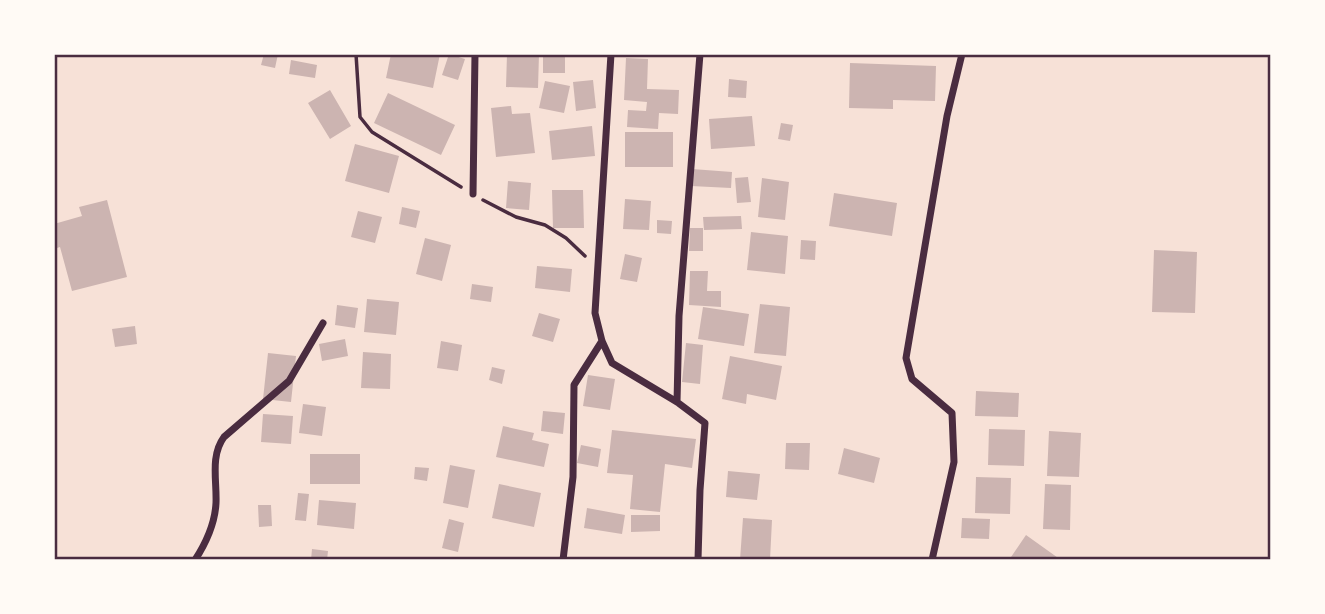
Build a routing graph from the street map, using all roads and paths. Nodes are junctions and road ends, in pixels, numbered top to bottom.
1 (356, 54) edge
2 (475, 54) edge
3 (611, 54) edge
4 (700, 54) edge
5 (962, 54) edge
6 (473, 194) junction
7 (598, 269) junction
8 (323, 323) dead end
9 (602, 341) junction
10 (677, 402) junction
11 (195, 560) edge
12 (563, 560) edge
13 (698, 560) edge
14 (932, 560) edge

1 - 6 path
2 - 6 street
3 - 7 street
4 - 10 street
5 - 14 street
6 - 7 path
7 - 9 street
8 - 11 street
9 - 10 street
9 - 12 street
10 - 13 street

